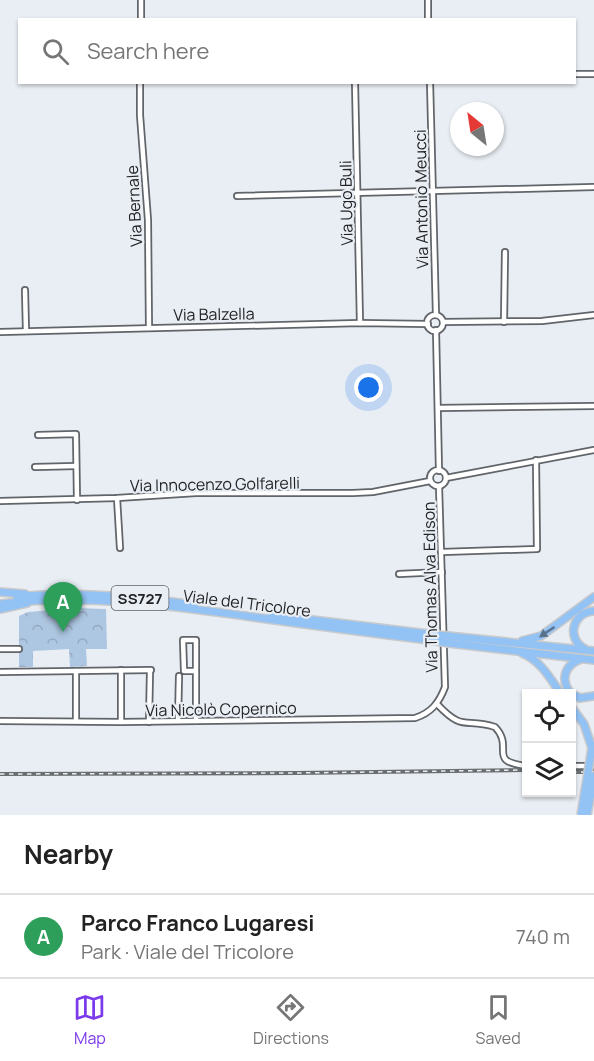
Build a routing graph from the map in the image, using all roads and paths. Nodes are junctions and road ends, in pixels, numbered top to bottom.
1 (141, 0) edge
2 (428, 0) edge
3 (141, 18) edge
4 (429, 18) edge
5 (576, 74) edge
6 (594, 74) edge
7 (140, 84) edge
8 (355, 84) edge
9 (430, 84) edge
10 (594, 187) edge
11 (433, 192) junction
12 (358, 194) junction
13 (237, 196) dead end
14 (505, 252) dead end
15 (25, 290) dead end
16 (436, 315) junction
17 (594, 315) edge
18 (504, 321) junction
19 (443, 322) junction
20 (360, 323) junction
21 (428, 324) junction
22 (149, 328) junction
23 (435, 330) junction
24 (27, 331) junction
25 (0, 332) edge
26 (594, 406) edge
27 (438, 408) junction
28 (38, 435) dead end
29 (594, 450) edge
30 (536, 460) junction
31 (76, 466) junction
32 (35, 467) dead end
33 (439, 471) junction
34 (446, 478) junction
35 (430, 481) junction
36 (439, 486) junction
37 (117, 498) junction
38 (76, 500) junction
39 (0, 501) edge
40 (120, 548) dead end
41 (442, 552) junction
42 (442, 572) junction
43 (399, 574) dead end
44 (0, 592) edge
45 (594, 597) edge
46 (35, 598) junction
47 (0, 599) edge
48 (0, 604) edge
49 (0, 609) edge
50 (594, 612) edge
51 (490, 643) junction
52 (0, 649) edge
53 (19, 650) dead end
54 (591, 650) edge
55 (590, 659) edge
56 (121, 670) junction
57 (196, 670) junction
58 (76, 671) junction
59 (0, 672) edge
60 (178, 676) dead end
61 (558, 689) edge
62 (568, 689) edge
63 (576, 696) edge
64 (594, 696) edge
65 (437, 704) junction
66 (576, 713) edge
67 (0, 721) edge
68 (76, 721) junction
69 (178, 721) junction
70 (196, 721) junction
71 (121, 722) junction
72 (149, 722) junction
73 (594, 738) edge
74 (592, 748) junction
75 (522, 766) edge
76 (576, 766) edge
77 (594, 766) edge
78 (594, 776) edge
79 (594, 806) edge
80 (575, 815) edge
81 (581, 815) edge
82 (587, 815) edge

1 - 3 street
2 - 4 street
5 - 6 street
7 - 22 street, Via Bernale
8 - 12 street, Via Ugo Buli
9 - 11 street, Via Antonio Meucci
10 - 11 street
11 - 12 street
11 - 16 street, Via Antonio Meucci
12 - 13 street
12 - 20 street, Via Ugo Buli
14 - 18 street
15 - 24 street
16 - 19 street
16 - 21 street
17 - 18 street
18 - 19 street
19 - 23 street
20 - 21 street, Via Balzella
20 - 22 street, Via Balzella
21 - 23 street
22 - 24 street, Via Balzella
23 - 27 street
24 - 25 street, Via Balzella
26 - 27 street
27 - 33 street
28 - 31 street
29 - 30 street
30 - 34 street
30 - 41 street
31 - 32 street
31 - 38 street
33 - 34 street
33 - 35 street
34 - 36 street
35 - 36 street
35 - 37 street, Via Innocenzo Golfarelli
36 - 41 street, Via Thomas Alva Edison
37 - 38 street, Via Innocenzo Golfarelli
37 - 40 street
38 - 39 street, Via Innocenzo Golfarelli
41 - 42 street, Via Thomas Alva Edison
42 - 43 street
42 - 65 street, Via Thomas Alva Edison
44 - 46 highway
45 -> 51 highway
46 - 47 highway, Viale del Tricolore / SS727
46 - 48 highway, Viale del Tricolore / SS727
46 - 49 highway
46 - 51 highway, Viale del Tricolore / SS727, bridge
50 - 54 highway
51 - 54 highway
51 - 55 highway
51 - 61 highway
52 - 53 street
55 - 62 highway
56 - 58 street
56 - 71 street
56 - 72 street
57 - 57 street
57 - 70 street
58 - 59 street
58 - 68 street
60 - 69 street
63 - 64 highway
65 - 70 street, Via Nicolò Copernico
65 - 75 street
66 - 74 highway
67 - 68 street, Via Nicolò Copernico
68 - 71 street, Via Nicolò Copernico
69 - 70 street, Via Nicolò Copernico
69 - 72 street, Via Nicolò Copernico
71 - 72 street, Via Nicolò Copernico
73 - 74 highway
74 - 81 highway, bridge
76 - 77 street
78 - 82 highway, bridge
79 - 80 street

